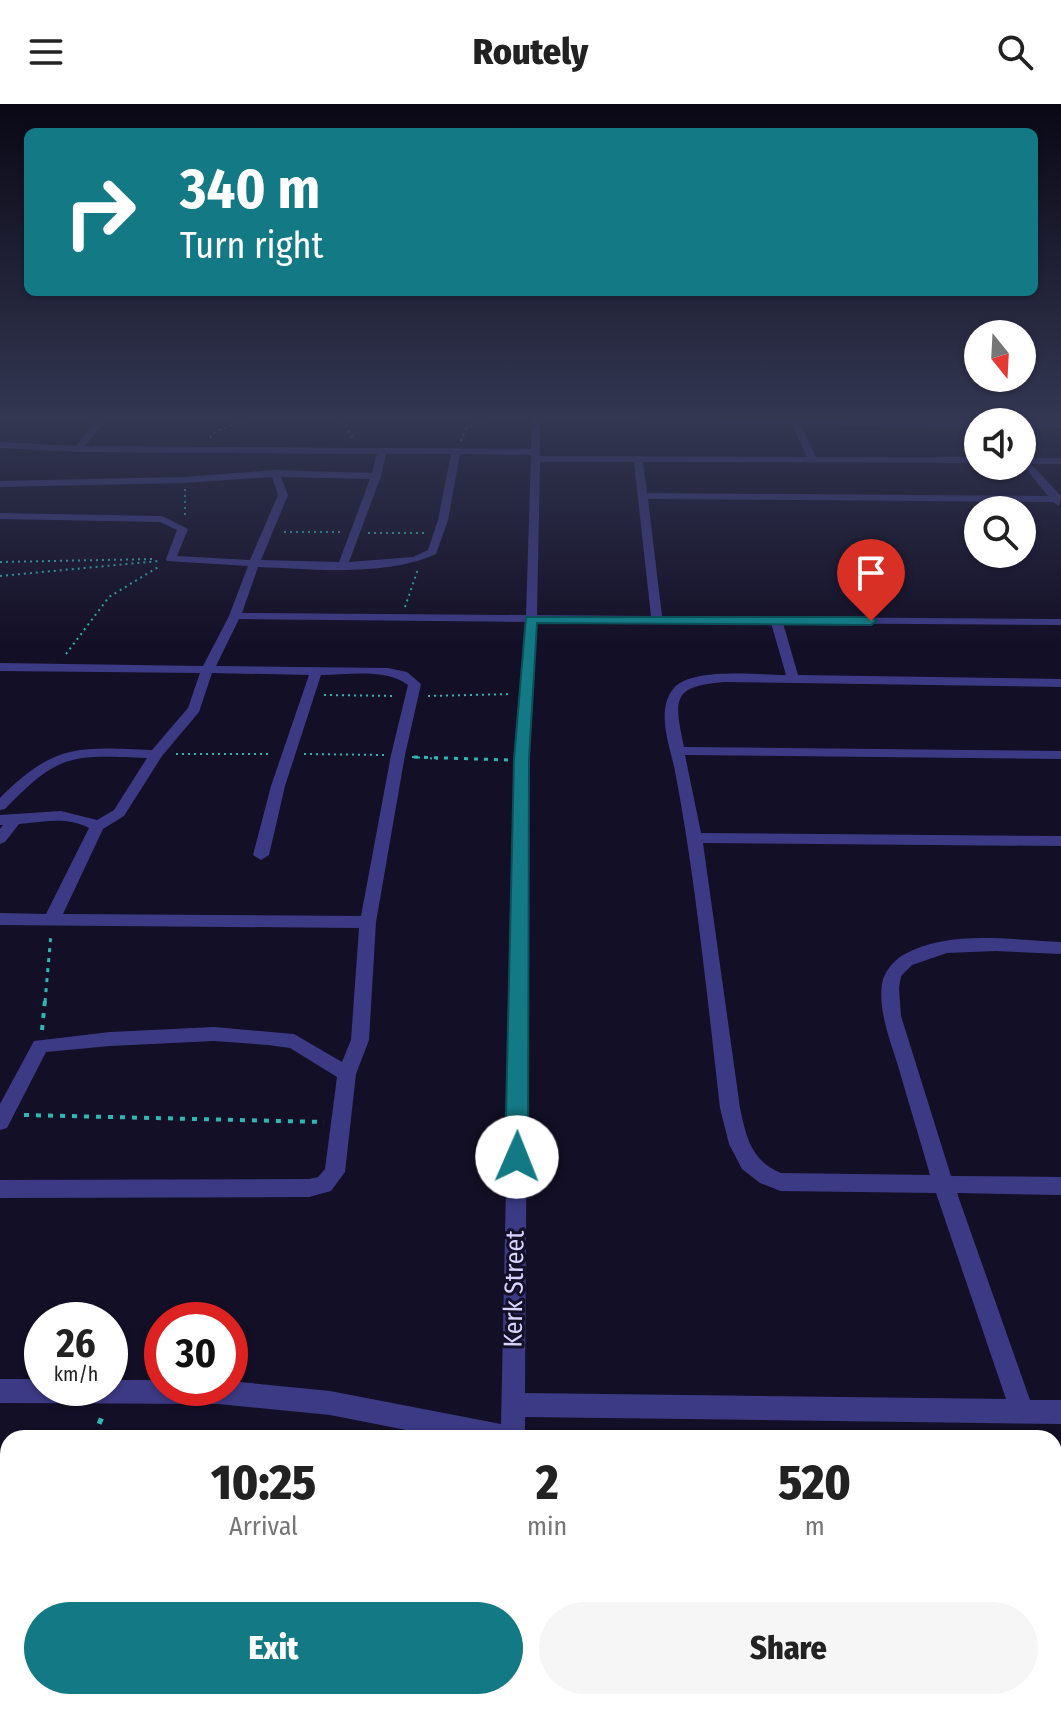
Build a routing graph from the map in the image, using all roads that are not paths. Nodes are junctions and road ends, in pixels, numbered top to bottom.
1 (283, 495) edge
2 (369, 495) edge
3 (447, 495) edge
4 (533, 495) edge
5 (643, 496) joint
6 (1060, 501) edge
7 (0, 516) edge
8 (254, 562) junction
9 (343, 565) junction
10 (235, 616) junction
11 (530, 619) junction
12 (657, 619) junction
13 (776, 620) junction
14 (1061, 622) edge
15 (1, 669) edge
16 (207, 671) junction
17 (316, 672) junction
18 (793, 679) junction
19 (1061, 683) edge
20 (680, 751) junction
21 (156, 754) junction
22 (1061, 755) edge
23 (0, 806) edge
24 (7, 820) edge
25 (97, 826) junction
26 (695, 838) junction
27 (0, 839) edge
28 (1061, 841) edge
29 (261, 855) dead end
30 (0, 919) edge
31 (52, 919) junction
32 (368, 922) junction
33 (1061, 948) edge
34 (347, 1074) junction
35 (2, 1118) edge
36 (943, 1184) junction
37 (1061, 1186) edge
38 (0, 1189) edge
39 (0, 1391) edge
40 (512, 1405) junction
41 (1022, 1412) junction
42 (1061, 1412) edge
43 (470, 1430) edge
44 (511, 1430) edge

1 - 8 street
2 - 9 street
3 - 9 street
4 - 11 street, Kerk Street
5 - 6 street
5 - 12 street
7 - 8 street
8 - 9 street
8 - 10 street
10 - 11 street
10 - 16 street
11 - 12 street
11 - 40 street, Kerk Street
12 - 13 street
13 - 14 street
13 - 18 street
15 - 16 street
16 - 17 street
16 - 21 street
17 - 29 street
17 - 32 street
18 - 19 street
18 - 20 street
20 - 22 street
20 - 26 street
21 - 23 street
21 - 25 street
24 - 25 street
24 - 27 street
25 - 31 street
26 - 28 street
26 - 36 street
30 - 31 street
31 - 32 street
32 - 34 street
33 - 36 street
34 - 35 street
34 - 38 street
36 - 37 street
36 - 41 street
39 - 43 street
40 - 41 street
40 - 44 street, Kerk Street
41 - 42 street

